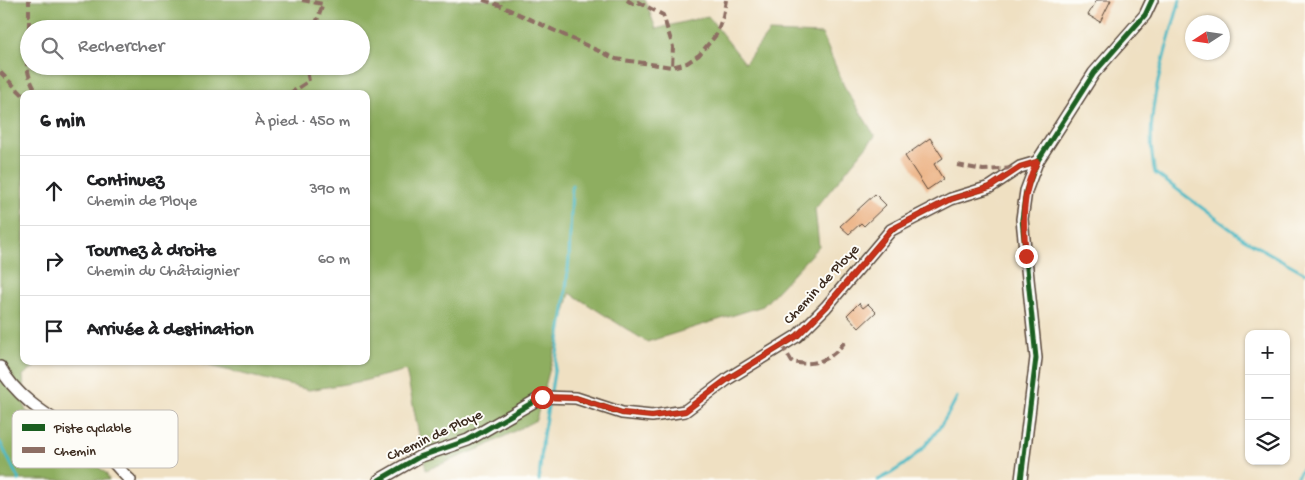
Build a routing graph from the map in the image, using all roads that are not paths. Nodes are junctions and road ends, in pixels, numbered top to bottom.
1 (1152, 0) edge
2 (1037, 162) junction
3 (0, 367) edge
4 (41, 410) edge
5 (119, 468) edge
6 (130, 480) edge
7 (379, 480) edge
8 (1021, 480) edge

1 - 2 street
2 - 7 street, Chemin de Ploye
2 - 8 street
3 - 4 street
5 - 6 street

